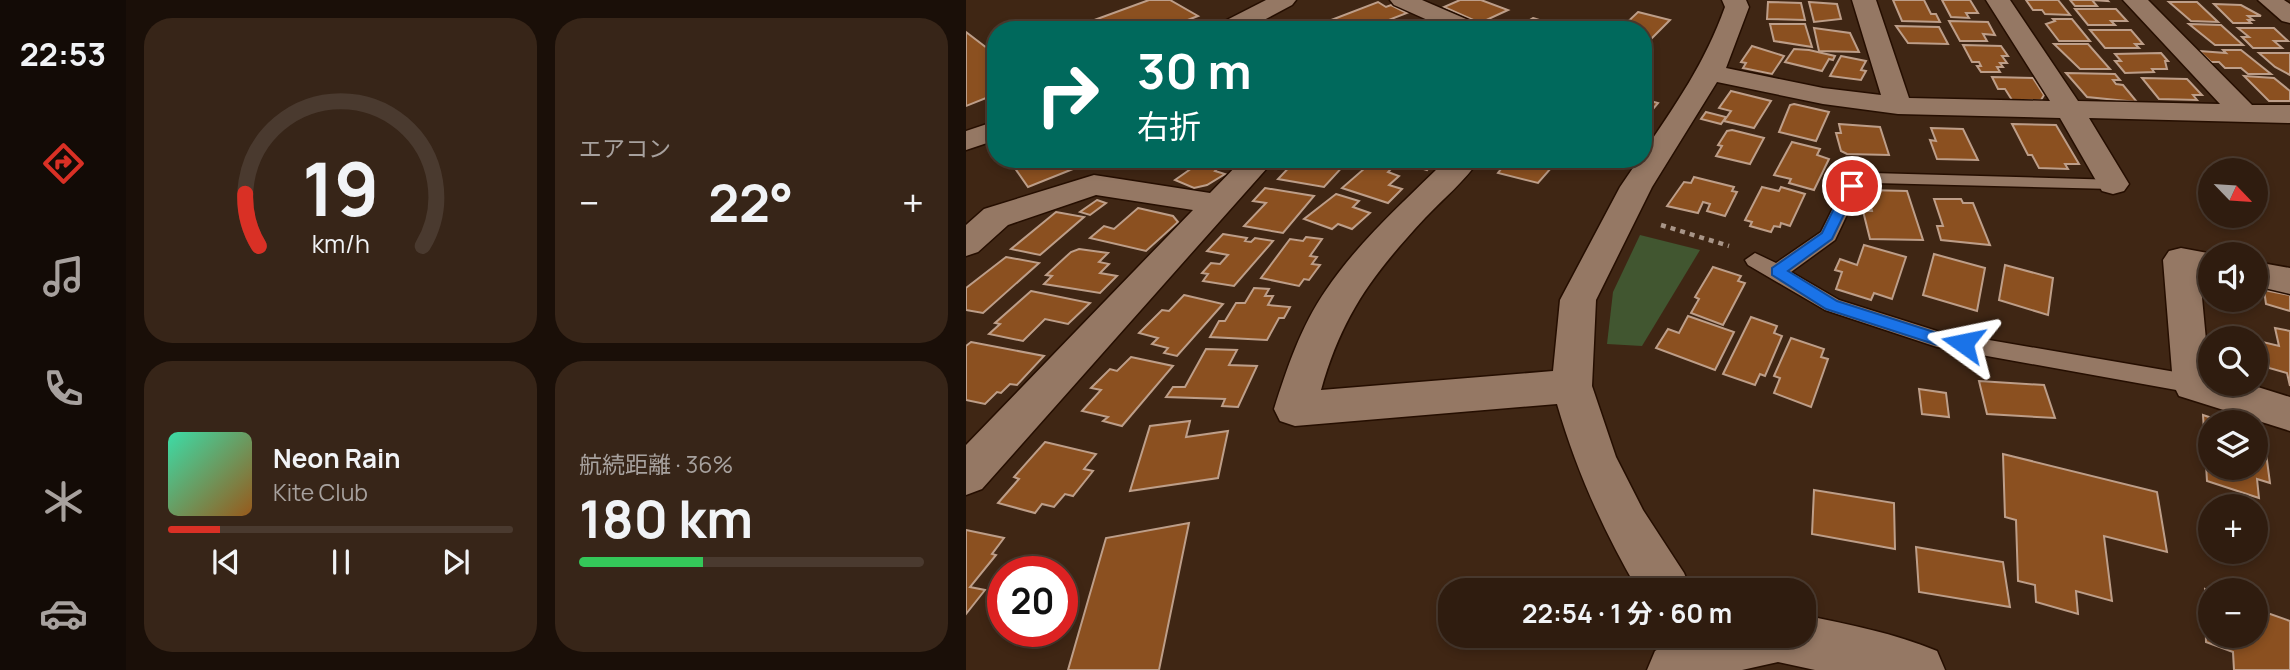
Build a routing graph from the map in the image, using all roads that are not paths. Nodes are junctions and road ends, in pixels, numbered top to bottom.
1 (1284, 0) edge
2 (1402, 0) edge
3 (1734, 0) edge
4 (1864, 0) edge
5 (1998, 0) edge
6 (2135, 0) edge
7 (2270, 0) edge
8 (2290, 16) edge
9 (1243, 21) edge
10 (1450, 21) edge
11 (1692, 89) junction
12 (1898, 106) junction
13 (2070, 110) junction
14 (2244, 113) junction
15 (2290, 114) edge
16 (987, 133) edge
17 (966, 141) edge
18 (1252, 168) edge
19 (1456, 168) edge
20 (2113, 184) joint
21 (1218, 204) junction
22 (966, 244) edge
23 (1755, 260) road end
24 (2198, 263) edge
25 (1777, 272) junction
26 (2268, 276) edge
27 (2290, 281) edge
28 (2193, 384) junction
29 (1572, 386) junction
30 (2290, 414) edge
31 (983, 433) edge
32 (966, 475) edge
33 (1659, 578) edge
34 (1691, 652) edge
35 (1918, 670) edge

1 - 9 street
2 - 10 street
3 - 11 street
4 - 12 street
5 - 13 street
6 - 14 street
7 - 8 street
11 - 12 street
11 - 29 street
12 - 13 street
13 - 14 street
13 - 20 street
14 - 15 street
16 - 17 street
18 - 21 street
19 - 29 street
20 - 25 lane
21 - 22 street
21 - 31 street
23 - 25 lane
24 - 28 street
25 - 28 lane
26 - 27 street
28 - 30 street
29 - 33 street
31 - 32 street
34 - 35 street

